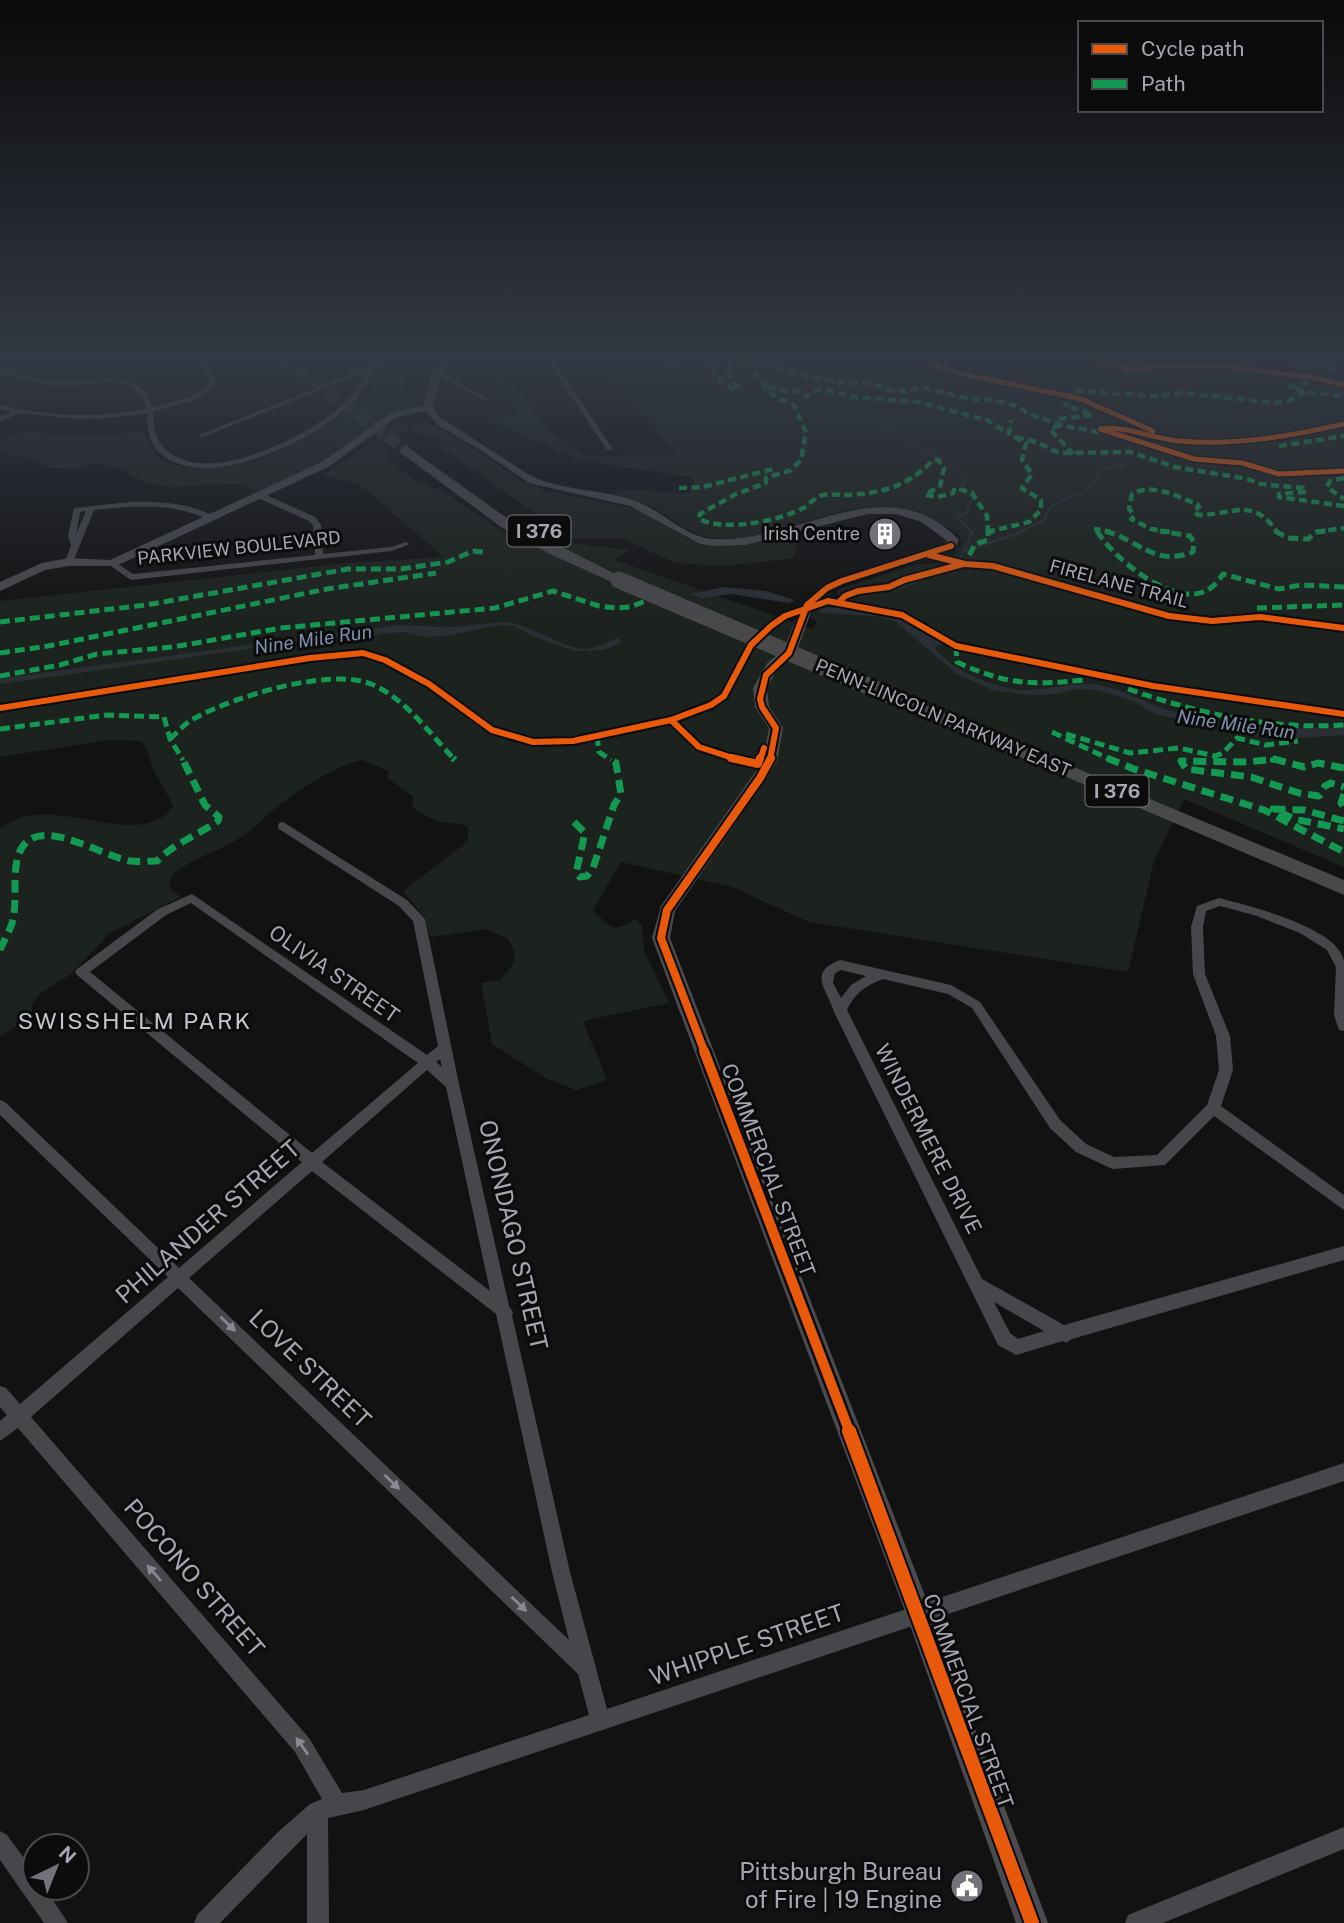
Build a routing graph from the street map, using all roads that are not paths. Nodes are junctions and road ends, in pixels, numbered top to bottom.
1 (158, 446) edge
2 (283, 446) edge
3 (351, 446) edge
4 (424, 446) tunnel mouth
5 (480, 446) edge
6 (607, 446) edge
7 (609, 449) dead end
8 (406, 450) tunnel mouth
9 (261, 496) junction
10 (92, 509) junction
11 (214, 518) junction
12 (74, 544) junction
13 (406, 544) dead end
14 (319, 557) junction
15 (69, 562) junction
16 (111, 565) junction
17 (623, 578) junction
18 (0, 587) edge
19 (892, 692) junction
20 (283, 826) dead end
21 (1344, 878) edge
22 (1344, 888) edge
23 (1343, 967) edge
24 (882, 975) junction
25 (840, 1012) junction
26 (1344, 1026) edge
27 (445, 1047) junction
28 (428, 1063) junction
29 (452, 1084) junction
30 (0, 1106) edge
31 (1213, 1108) junction
32 (312, 1162) junction
33 (1344, 1203) edge
34 (1344, 1253) edge
35 (179, 1277) junction
36 (978, 1284) junction
37 (505, 1312) junction
38 (1066, 1335) junction
39 (0, 1394) edge
40 (19, 1416) junction
41 (0, 1432) edge
42 (1344, 1472) edge
43 (919, 1614) junction
44 (584, 1667) junction
45 (601, 1722) junction
46 (327, 1807) junction
47 (1344, 1838) edge
48 (0, 1842) edge
49 (57, 1923) edge
50 (205, 1923) edge
51 (318, 1923) edge
52 (1032, 1923) edge
53 (1136, 1923) edge

1 - 2 street
3 - 9 main road
4 - 17 highway, PENN-LINCOLN PARKWAY EAST / I 376
5 - 43 main road, COMMERCIAL STREET
6 - 7 street
8 - 17 highway, PENN-LINCOLN PARKWAY EAST / I 376
9 - 11 main road
9 - 14 street
10 - 11 street
10 - 12 street
10 - 12 street
11 - 16 main road
12 - 15 street
13 - 14 street, PARKVIEW BOULEVARD
14 - 16 street, PARKVIEW BOULEVARD
15 - 16 main road, PARKVIEW BOULEVARD
15 - 18 main road, PARKVIEW BOULEVARD
17 - 19 highway, PENN-LINCOLN PARKWAY EAST / I 376, bridge
19 - 21 highway, PENN-LINCOLN PARKWAY EAST / I 376
19 - 22 highway, PENN-LINCOLN PARKWAY EAST / I 376
20 - 27 street, ONONDAGO STREET
23 - 26 street
23 - 31 street, WINDERMERE DRIVE
24 - 25 street
24 - 25 street, WINDERMERE DRIVE
24 - 31 street, WINDERMERE DRIVE
25 - 36 street, WINDERMERE DRIVE
27 - 28 street, PHILANDER STREET
27 - 29 street, ONONDAGO STREET
28 - 29 street, OLIVIA STREET
28 - 32 street, PHILANDER STREET
28 - 32 street, OLIVIA STREET
29 - 37 street, ONONDAGO STREET
30 - 35 street, LOVE STREET
31 - 33 street
32 - 35 street, PHILANDER STREET
32 - 37 street
34 - 38 street, WINDERMERE DRIVE
35 - 40 street, PHILANDER STREET
35 -> 44 street, LOVE STREET
36 - 38 street
36 - 38 street, WINDERMERE DRIVE
37 - 44 street, ONONDAGO STREET
39 - 40 street, POCONO STREET
40 - 41 street, PHILANDER STREET
46 -> 40 street, POCONO STREET
42 - 43 street, WHIPPLE STREET
43 - 45 street, WHIPPLE STREET
43 - 52 main road, COMMERCIAL STREET
44 - 45 street, ONONDAGO STREET
45 - 46 street, WHIPPLE STREET
46 - 50 street
46 - 51 street
47 - 53 street
48 - 49 street

